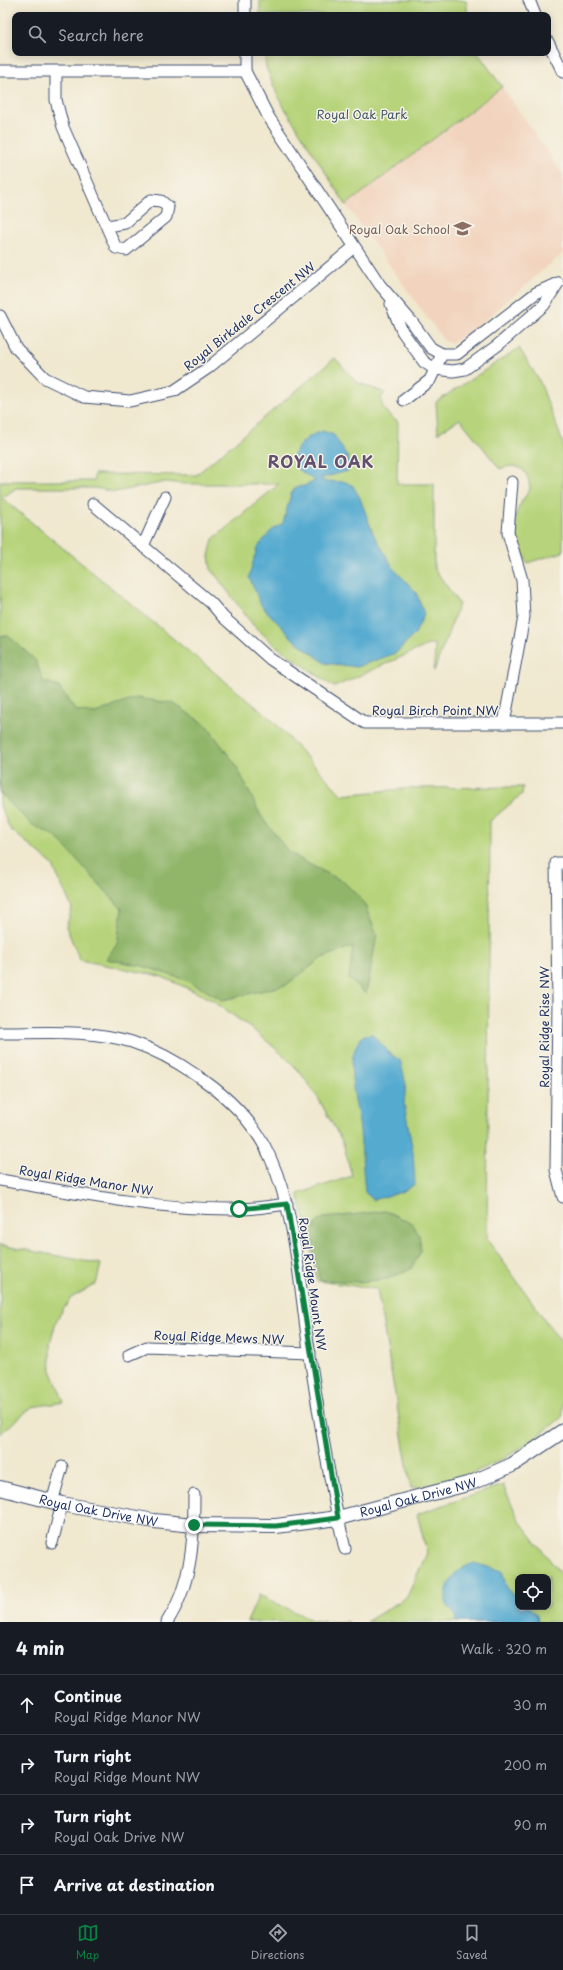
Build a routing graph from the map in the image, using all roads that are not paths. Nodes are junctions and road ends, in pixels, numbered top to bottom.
1 (245, 0) edge
2 (529, 0) edge
3 (245, 12) edge
4 (535, 12) edge
5 (551, 48) edge
6 (245, 56) edge
7 (0, 71) edge
8 (245, 71) junction
9 (56, 72) junction
10 (563, 72) edge
11 (108, 226) junction
12 (354, 247) junction
13 (561, 285) edge
14 (388, 296) junction
15 (0, 316) edge
16 (442, 354) junction
17 (436, 370) junction
18 (404, 400) dead end
19 (512, 482) dead end
20 (165, 497) dead end
21 (93, 504) dead end
22 (143, 546) junction
23 (504, 723) junction
24 (563, 723) edge
25 (563, 863) edge
26 (560, 1001) edge
27 (0, 1033) edge
28 (0, 1180) edge
29 (563, 1197) edge
30 (287, 1204) junction
31 (310, 1353) junction
32 (129, 1355) dead end
33 (562, 1434) edge
34 (62, 1467) dead end
35 (0, 1488) edge
36 (194, 1495) dead end
37 (57, 1503) junction
38 (338, 1518) junction
39 (194, 1525) junction
40 (52, 1543) dead end
41 (345, 1549) dead end
42 (167, 1622) edge

1 - 3 street
2 - 4 street
5 - 10 street
6 - 8 street
7 - 9 street
8 - 9 street
8 - 12 street
9 - 11 street
11 - 11 street
12 - 14 street
12 - 15 street, Royal Birkdale Crescent NW
13 - 16 street
13 - 17 street
14 - 16 street
14 - 17 street
16 - 17 street
17 - 18 street
19 - 23 street
20 - 22 street
21 - 22 street, Royal Birch Point NW
22 - 23 street, Royal Birch Point NW
23 - 24 street, Royal Birch Point NW
25 - 26 street, Royal Ridge Rise NW
26 - 29 street, Royal Ridge Rise NW
27 - 30 street, Royal Ridge Mount NW
28 - 30 street, Royal Ridge Manor NW
30 - 31 street, Royal Ridge Mount NW
31 - 32 street, Royal Ridge Mews NW
31 - 38 street, Royal Ridge Mount NW
33 - 38 street, Royal Oak Drive NW
34 - 37 street
35 - 37 street, Royal Oak Drive NW
36 - 39 street
37 - 39 street, Royal Oak Drive NW
37 - 40 street
38 - 39 street, Royal Oak Drive NW
38 - 41 street, Royal Ridge Mount NW
39 - 42 street

